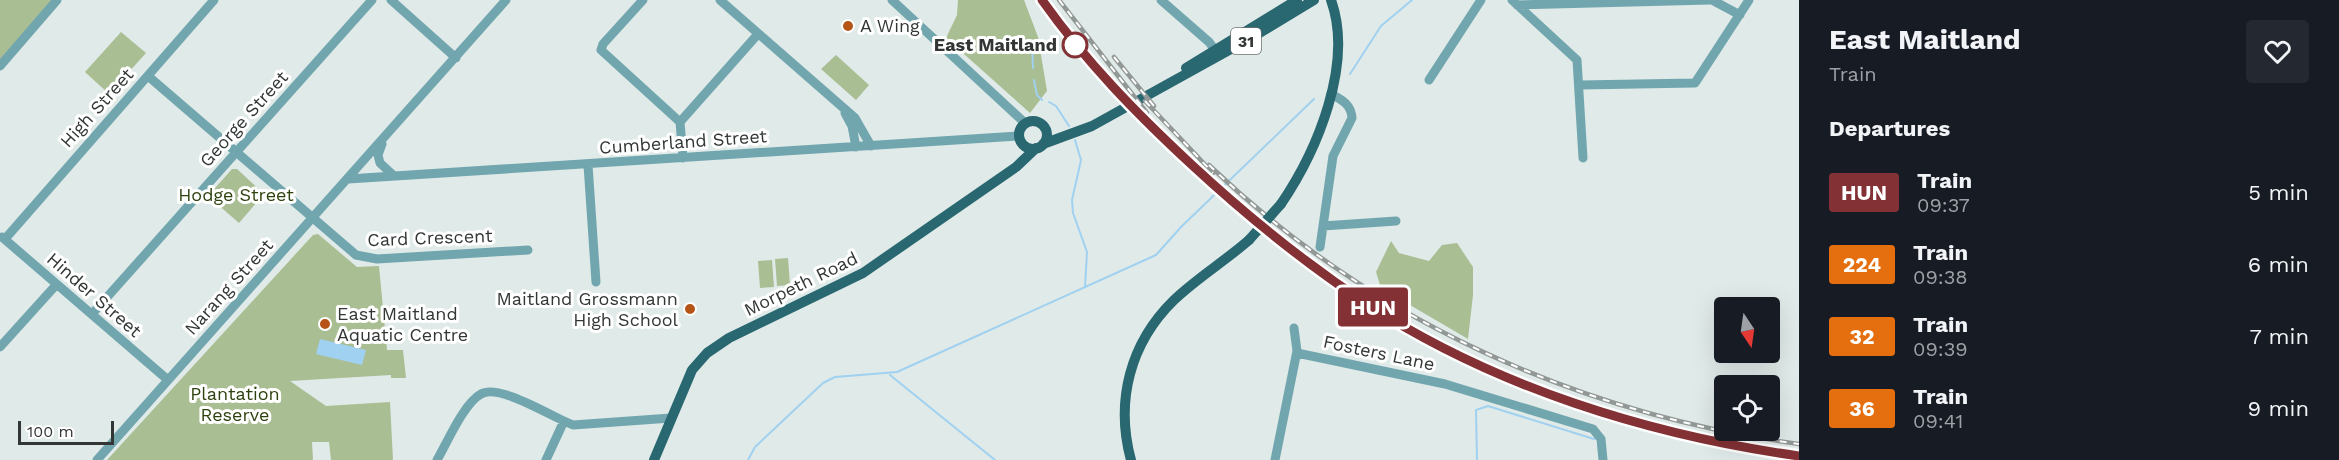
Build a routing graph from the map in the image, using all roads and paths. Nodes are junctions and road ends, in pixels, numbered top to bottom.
1 (57, 0) edge
2 (214, 0) edge
3 (372, 0) edge
4 (391, 0) edge
5 (506, 0) edge
6 (643, 0) edge
7 (720, 0) edge
8 (892, 0) edge
9 (1161, 0) edge
10 (1296, 0) edge
11 (1314, 0) edge
12 (1331, 0) edge
13 (1481, 0) edge
14 (1711, 0) edge
15 (1749, 0) edge
16 (1514, 2) edge
17 (1740, 15) junction
18 (758, 34) junction
19 (1217, 52) junction
20 (456, 58) junction
21 (0, 66) edge
22 (148, 76) junction
23 (1429, 80) dead end
24 (1580, 85) junction
25 (1331, 94) junction
26 (841, 107) junction
27 (680, 122) junction
28 (1025, 123) junction
29 (1043, 124) junction
30 (1066, 134) junction
31 (385, 136) junction
32 (1022, 141) junction
33 (871, 146) junction
34 (1040, 146) junction
35 (856, 147) junction
36 (236, 153) junction
37 (683, 158) junction
38 (1583, 158) dead end
39 (588, 165) junction
40 (1007, 173) junction
41 (393, 175) junction
42 (348, 179) junction
43 (312, 219) junction
44 (1396, 221) dead end
45 (1323, 226) junction
46 (2, 237) edge
47 (1320, 247) dead end
48 (528, 250) dead end
49 (596, 282) dead end
50 (56, 285) junction
51 (92, 314) junction
52 (1294, 328) dead end
53 (0, 347) edge
54 (1297, 353) junction
55 (168, 380) junction
56 (671, 418) junction
57 (564, 421) junction
58 (97, 460) edge
59 (437, 460) edge
60 (546, 460) edge
61 (654, 460) edge
62 (1131, 460) edge
63 (1275, 460) edge
64 (1603, 460) edge

1 - 21 street
2 - 22 street, High Street
3 - 36 street, George Street
4 - 20 street
5 - 20 street, Narang Street
6 - 27 street
7 - 18 street
8 - 28 street
9 - 19 street
10 - 19 main road, 31
11 - 19 main road, 31
12 - 25 main road
13 - 23 street
14 - 16 street
14 - 17 street
15 - 17 street
16 - 24 street
17 - 24 street
18 - 26 street
18 - 27 street
19 - 30 main road, 31
20 - 31 street, Narang Street
22 - 36 street
22 - 46 street, High Street
24 - 38 street
25 - 45 street
25 - 62 main road, bridge
26 - 33 street
26 - 35 street
27 - 37 street
28 - 29 main road
28 - 32 main road, 31
29 - 30 main road
29 - 34 main road
30 - 34 main road, 31
31 - 41 street
31 - 42 street, Narang Street
32 - 33 street, Cumberland Street
32 - 34 main road
32 - 40 main road, Morpeth Road / 31
33 - 35 street, Cumberland Street
34 - 40 main road, Morpeth Road / 31
35 - 37 street, Cumberland Street
36 - 43 street
36 - 51 street, George Street
37 - 39 street, Cumberland Street
39 - 41 street, Cumberland Street
39 - 49 street
40 - 56 main road, Morpeth Road / 31
41 - 42 street, Cumberland Street
42 - 43 street, Narang Street
43 - 48 street, Card Crescent
43 - 55 street, Narang Street
44 - 45 street
45 - 47 street
46 - 50 street, Hinder Street
50 - 51 street, Hinder Street
50 - 53 street
51 - 55 street, Hinder Street
52 - 54 street
54 - 63 street
54 - 64 street, Fosters Lane
55 - 58 street, Narang Street
56 - 57 street
56 - 61 main road, Morpeth Road / 31
57 - 59 street
57 - 60 street

